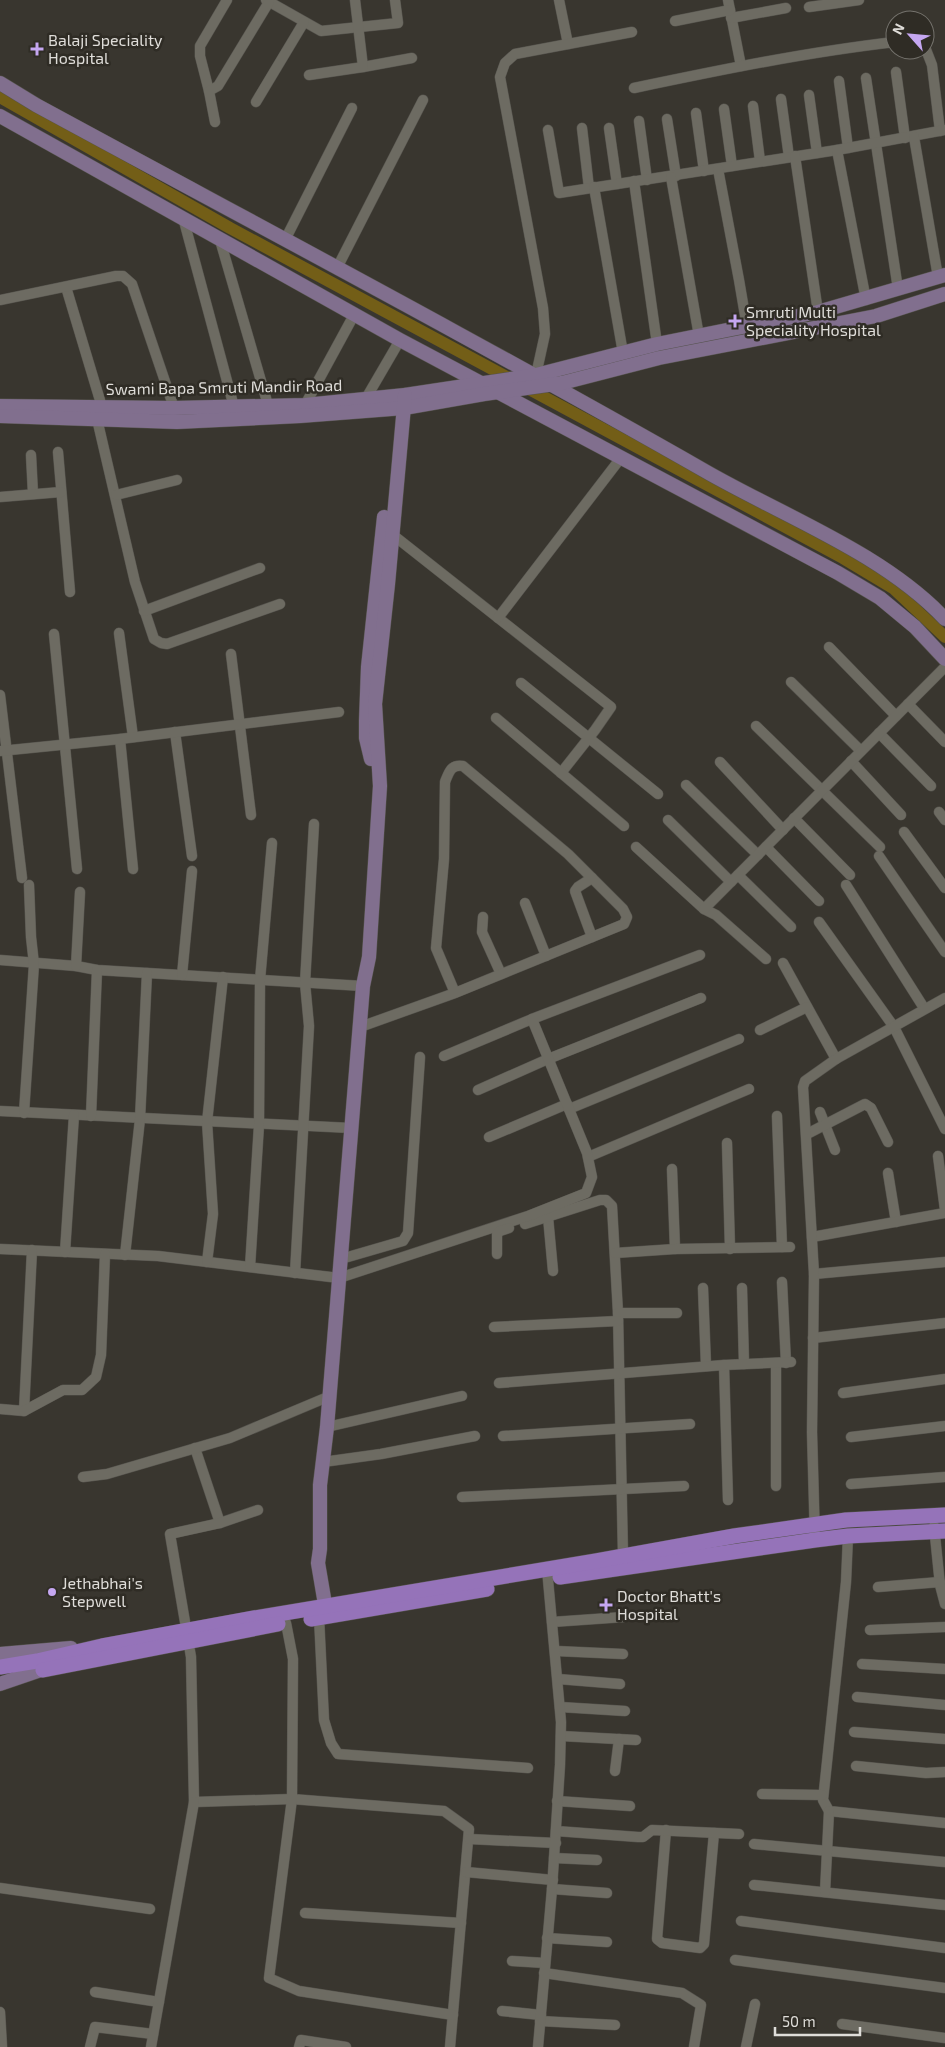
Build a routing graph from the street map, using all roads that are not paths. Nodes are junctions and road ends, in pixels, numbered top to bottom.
1 (227, 0) edge
2 (355, 0) edge
3 (395, 0) edge
4 (559, 0) edge
5 (859, 0) edge
6 (267, 1) edge
7 (809, 7) dead end
8 (786, 8) dead end
9 (730, 9) edge
10 (675, 21) dead end
11 (304, 22) junction
12 (358, 27) junction
13 (632, 32) dead end
14 (885, 43) edge
15 (568, 44) junction
16 (412, 58) dead end
17 (930, 60) edge
18 (741, 66) junction
19 (363, 67) junction
20 (896, 72) dead end
21 (309, 75) dead end
22 (866, 78) dead end
23 (839, 82) dead end
24 (0, 83) edge
25 (634, 88) dead end
26 (208, 92) junction
27 (809, 95) dead end
28 (781, 99) dead end
29 (423, 100) dead end
30 (256, 102) dead end
31 (754, 106) dead end
32 (352, 108) dead end
33 (724, 109) dead end
34 (696, 113) dead end
35 (0, 116) edge
36 (667, 119) dead end
37 (639, 121) dead end
38 (215, 122) dead end
39 (582, 128) dead end
40 (609, 128) dead end
41 (548, 130) dead end
42 (942, 131) edge
43 (910, 137) junction
44 (876, 142) junction
45 (842, 149) junction
46 (817, 153) junction
47 (792, 157) junction
48 (760, 162) junction
49 (732, 166) junction
50 (718, 169) junction
51 (704, 171) junction
52 (674, 176) junction
53 (646, 180) junction
54 (634, 182) junction
55 (617, 184) junction
56 (591, 187) junction
57 (184, 220) junction
58 (220, 240) junction
59 (285, 240) junction
60 (337, 268) junction
61 (942, 276) edge
62 (66, 287) junction
63 (898, 289) junction
64 (945, 294) edge
65 (0, 300) edge
66 (866, 300) junction
67 (818, 312) junction
68 (354, 315) junction
69 (747, 326) junction
70 (699, 336) junction
71 (400, 340) junction
72 (657, 344) junction
73 (623, 353) junction
74 (536, 375) junction
75 (482, 383) junction
76 (552, 384) junction
77 (498, 392) junction
78 (365, 400) junction
79 (400, 402) junction
80 (268, 405) junction
81 (305, 405) junction
82 (0, 406) edge
83 (234, 407) junction
84 (174, 408) junction
85 (100, 413) junction
86 (0, 416) edge
87 (58, 452) dead end
88 (31, 455) dead end
89 (620, 459) junction
90 (177, 480) dead end
91 (61, 492) junction
92 (33, 494) junction
93 (116, 495) junction
94 (0, 497) edge
95 (388, 531) junction
96 (260, 568) dead end
97 (70, 592) dead end
98 (280, 604) dead end
99 (144, 611) junction
100 (498, 618) junction
101 (945, 619) edge
102 (119, 633) dead end
103 (54, 634) dead end
104 (829, 647) dead end
105 (231, 654) dead end
106 (945, 659) edge
107 (945, 667) edge
108 (791, 682) dead end
109 (521, 683) dead end
110 (0, 695) edge
111 (908, 704) junction
112 (339, 712) dead end
113 (896, 716) junction
114 (496, 718) dead end
115 (241, 724) junction
116 (756, 726) dead end
117 (175, 732) junction
118 (879, 733) junction
119 (133, 737) junction
120 (590, 737) junction
121 (120, 739) junction
122 (945, 742) edge
123 (66, 744) junction
124 (3, 750) edge
125 (861, 751) junction
126 (851, 761) junction
127 (720, 762) dead end
128 (561, 772) junction
129 (686, 785) dead end
130 (931, 786) dead end
131 (822, 791) junction
132 (658, 794) dead end
133 (251, 815) dead end
134 (901, 815) dead end
135 (794, 818) junction
136 (668, 820) dead end
137 (314, 824) dead end
138 (624, 826) dead end
139 (783, 830) junction
140 (904, 832) dead end
141 (272, 843) dead end
142 (636, 846) dead end
143 (766, 847) junction
144 (758, 855) junction
145 (192, 856) dead end
146 (78, 869) dead end
147 (133, 869) dead end
148 (192, 871) dead end
149 (850, 875) dead end
150 (592, 878) junction
151 (734, 879) junction
152 (846, 886) dead end
153 (945, 888) edge
154 (80, 892) dead end
155 (819, 901) dead end
156 (525, 904) dead end
157 (704, 909) junction
158 (483, 917) dead end
159 (819, 922) dead end
160 (791, 927) dead end
161 (592, 937) junction
162 (945, 952) edge
163 (700, 955) dead end
164 (546, 956) junction
165 (766, 959) dead end
166 (0, 960) edge
167 (783, 963) dead end
168 (34, 964) junction
169 (76, 966) junction
170 (96, 970) junction
171 (147, 973) junction
172 (501, 974) junction
173 (182, 975) junction
174 (223, 977) junction
175 (260, 980) junction
176 (364, 980) junction
177 (305, 982) junction
178 (455, 993) junction
179 (701, 998) dead end
180 (945, 998) edge
181 (807, 1007) junction
182 (924, 1008) junction
183 (532, 1020) junction
184 (360, 1027) junction
185 (894, 1027) junction
186 (760, 1030) dead end
187 (739, 1039) dead end
188 (444, 1056) dead end
189 (420, 1057) dead end
190 (548, 1059) junction
191 (836, 1059) junction
192 (749, 1089) dead end
193 (478, 1090) dead end
194 (568, 1106) junction
195 (0, 1111) edge
196 (24, 1112) junction
197 (820, 1112) dead end
198 (74, 1115) junction
199 (90, 1116) junction
200 (777, 1116) dead end
201 (140, 1119) junction
202 (207, 1122) junction
203 (259, 1125) junction
204 (826, 1125) junction
205 (303, 1126) junction
206 (351, 1128) junction
207 (944, 1129) edge
208 (807, 1134) junction
209 (489, 1137) dead end
210 (888, 1142) dead end
211 (727, 1143) dead end
212 (835, 1150) dead end
213 (938, 1156) dead end
214 (588, 1157) junction
215 (672, 1169) dead end
216 (888, 1172) dead end
217 (945, 1211) edge
218 (548, 1217) junction
219 (896, 1222) junction
220 (504, 1227) junction
221 (812, 1237) junction
222 (0, 1249) edge
223 (675, 1249) junction
224 (730, 1249) junction
225 (32, 1250) junction
226 (65, 1252) junction
227 (615, 1253) junction
228 (105, 1254) junction
229 (497, 1254) dead end
230 (125, 1255) junction
231 (341, 1259) junction
232 (207, 1262) junction
233 (945, 1262) edge
234 (250, 1267) junction
235 (553, 1271) dead end
236 (295, 1273) junction
237 (814, 1274) junction
238 (339, 1278) junction
239 (782, 1282) dead end
240 (703, 1288) dead end
241 (742, 1288) dead end
242 (677, 1313) dead end
243 (618, 1317) junction
244 (945, 1323) edge
245 (494, 1327) dead end
246 (813, 1338) junction
247 (785, 1363) junction
248 (744, 1364) junction
249 (724, 1365) junction
250 (706, 1366) junction
251 (618, 1373) junction
252 (945, 1379) edge
253 (499, 1383) dead end
254 (843, 1393) dead end
255 (330, 1396) junction
256 (462, 1396) dead end
257 (0, 1409) edge
258 (24, 1411) junction
259 (690, 1424) dead end
260 (945, 1426) edge
261 (327, 1427) junction
262 (620, 1429) junction
263 (475, 1436) dead end
264 (503, 1436) dead end
265 (851, 1437) dead end
266 (195, 1448) junction
267 (323, 1462) junction
268 (83, 1477) dead end
269 (945, 1477) edge
270 (851, 1484) dead end
271 (684, 1486) dead end
272 (776, 1486) dead end
273 (622, 1490) junction
274 (462, 1497) dead end
275 (728, 1500) dead end
276 (258, 1510) dead end
277 (940, 1515) edge
278 (220, 1523) junction
279 (815, 1524) junction
280 (939, 1531) edge
281 (848, 1536) junction
282 (814, 1540) junction
283 (623, 1556) junction
284 (547, 1574) junction
285 (942, 1584) edge
286 (878, 1587) dead end
287 (945, 1604) edge
288 (328, 1611) junction
289 (624, 1617) dead end
290 (552, 1622) junction
291 (286, 1623) junction
292 (945, 1627) edge
293 (870, 1630) dead end
294 (187, 1635) junction
295 (102, 1646) junction
296 (556, 1651) junction
297 (0, 1654) edge
298 (623, 1654) dead end
299 (862, 1664) dead end
300 (39, 1666) junction
301 (0, 1667) edge
302 (945, 1669) edge
303 (0, 1675) edge
304 (558, 1679) junction
305 (0, 1684) edge
306 (620, 1684) dead end
307 (857, 1697) dead end
308 (945, 1705) edge
309 (560, 1707) junction
310 (624, 1711) dead end
311 (854, 1732) dead end
312 (561, 1736) junction
313 (619, 1739) junction
314 (945, 1739) edge
315 (636, 1740) dead end
316 (856, 1766) dead end
317 (528, 1768) dead end
318 (615, 1770) dead end
319 (945, 1772) edge
320 (762, 1794) dead end
321 (822, 1795) junction
322 (292, 1799) junction
323 (557, 1800) junction
324 (194, 1802) junction
325 (630, 1806) dead end
326 (829, 1811) junction
327 (945, 1822) edge
328 (666, 1830) junction
329 (556, 1831) junction
330 (714, 1832) junction
331 (739, 1834) dead end
332 (469, 1839) junction
333 (556, 1843) junction
334 (754, 1844) dead end
335 (827, 1852) junction
336 (554, 1858) junction
337 (597, 1860) dead end
338 (945, 1862) edge
339 (466, 1872) junction
340 (552, 1885) junction
341 (754, 1885) dead end
342 (0, 1888) edge
343 (826, 1892) junction
344 (607, 1893) dead end
345 (945, 1906) edge
346 (150, 1909) dead end
347 (305, 1913) dead end
348 (741, 1920) dead end
349 (461, 1923) junction
350 (548, 1938) junction
351 (607, 1942) dead end
352 (945, 1948) edge
353 (735, 1960) dead end
354 (512, 1961) dead end
355 (545, 1968) junction
356 (945, 1988) edge
357 (95, 1992) dead end
358 (159, 2002) junction
359 (755, 2004) dead end
360 (502, 2011) dead end
361 (0, 2012) edge
362 (453, 2015) junction
363 (540, 2018) junction
364 (842, 2024) dead end
365 (615, 2025) dead end
366 (153, 2034) junction
367 (945, 2038) edge
368 (2, 2047) edge
369 (90, 2047) edge
370 (151, 2047) edge
371 (299, 2047) edge
372 (343, 2047) edge
373 (450, 2047) edge
374 (538, 2047) edge
375 (694, 2047) edge
376 (746, 2047) edge

1 - 26 street
2 - 12 street
3 - 12 street
4 - 15 street
5 - 7 street
6 - 11 street
6 - 26 street
8 - 9 street
9 - 10 street
9 - 18 street
11 - 12 street
11 - 30 street
12 - 19 street
13 - 15 street
14 - 18 street
15 - 74 street
16 - 19 street
17 - 42 street
18 - 25 street
19 - 21 street
20 - 43 street
22 - 44 street
23 - 45 street
24 - 59 street
26 - 38 street
27 - 46 street
28 - 47 street
29 - 60 street
31 - 48 street
32 - 59 street
33 - 49 street
34 - 51 street
35 - 57 street
36 - 52 street
37 - 53 street
39 - 56 street
40 - 55 street
41 - 56 street
42 - 43 street
43 - 44 street
43 - 61 street
44 - 45 street
44 - 63 street
45 - 46 street
45 - 66 street
46 - 47 street
47 - 48 street
47 - 67 street
48 - 49 street
49 - 50 street
50 - 51 street
50 - 69 street
51 - 52 street
52 - 53 street
52 - 70 street
53 - 54 street
54 - 55 street
54 - 72 street
55 - 56 street
56 - 73 street
57 - 58 street
57 - 83 street
58 - 68 street
58 - 80 street
59 - 60 street
60 - 74 street
61 - 63 street, Swami Bapa Smruti Mandir Road
62 - 65 street
62 - 84 street
62 - 85 street
63 - 66 street, Swami Bapa Smruti Mandir Road
64 - 76 street
66 - 67 street, Swami Bapa Smruti Mandir Road
67 - 69 street, Swami Bapa Smruti Mandir Road
68 - 71 street
68 - 81 street
69 - 70 street, Swami Bapa Smruti Mandir Road
70 - 72 street, Swami Bapa Smruti Mandir Road
71 - 75 street
71 - 78 street
72 - 73 street, Swami Bapa Smruti Mandir Road
73 - 74 street, Swami Bapa Smruti Mandir Road
74 - 75 street, Swami Bapa Smruti Mandir Road
74 - 76 street
75 - 77 street
75 - 79 street, Swami Bapa Smruti Mandir Road
76 - 77 street
76 - 101 street
77 - 79 street
77 - 89 street
78 - 79 street, Swami Bapa Smruti Mandir Road
78 - 81 street, Swami Bapa Smruti Mandir Road
79 - 85 street
79 - 95 street
80 - 81 street, Swami Bapa Smruti Mandir Road
80 - 83 street, Swami Bapa Smruti Mandir Road
82 - 85 street, Swami Bapa Smruti Mandir Road
83 - 84 street, Swami Bapa Smruti Mandir Road
84 - 85 street, Swami Bapa Smruti Mandir Road
85 - 86 street
85 - 93 street
87 - 91 street
88 - 92 street
89 - 100 street
89 - 106 street
90 - 93 street
91 - 92 street
91 - 97 street
92 - 94 street
93 - 99 street
95 - 100 street
95 - 176 street
96 - 99 street
98 - 99 street
100 - 120 street
102 - 119 street
103 - 123 street
104 - 113 street
105 - 115 street
107 - 111 street
108 - 125 street
109 - 120 street
110 - 124 street
111 - 113 street
111 - 122 street
112 - 115 street
113 - 118 street
114 - 128 street
115 - 117 street
115 - 133 street
116 - 131 street
117 - 119 street
117 - 145 street
118 - 125 street
118 - 130 street
119 - 121 street
120 - 128 street
120 - 132 street
121 - 123 street
121 - 147 street
123 - 124 street
123 - 146 street
124 - 168 street
125 - 126 street
126 - 131 street
126 - 134 street
127 - 139 street
128 - 138 street
129 - 144 street
131 - 135 street
131 - 162 street
135 - 139 street
135 - 149 street
136 - 151 street
137 - 177 street
139 - 143 street
140 - 153 street
141 - 175 street
142 - 157 street
143 - 144 street
143 - 155 street
144 - 151 street
148 - 173 street
150 - 161 street
150 - 161 street
150 - 178 street
151 - 157 street
151 - 160 street
152 - 182 street
154 - 169 street
156 - 164 street
157 - 165 street
158 - 172 street
159 - 185 street
161 - 164 street
163 - 183 street
164 - 172 street
166 - 168 street
167 - 181 street
168 - 169 street
168 - 196 street
169 - 170 street
170 - 171 street
170 - 199 street
171 - 173 street
171 - 201 street
172 - 178 street
173 - 174 street
174 - 175 street
174 - 202 street
175 - 177 street
175 - 203 street
176 - 177 street
176 - 184 street
177 - 205 street
178 - 184 street
179 - 190 street
180 - 182 street
181 - 186 street
181 - 191 street
182 - 185 street
183 - 188 street
183 - 190 street
184 - 206 street
185 - 191 street
185 - 207 street
187 - 194 street
189 - 231 street
190 - 193 street
190 - 194 street
191 - 208 street
192 - 214 street
194 - 209 street
194 - 214 street
195 - 196 street
196 - 198 street
197 - 204 street
198 - 199 street
198 - 226 street
199 - 201 street
200 - 224 street
201 - 202 street
201 - 230 street
202 - 203 street
202 - 232 street
203 - 205 street
203 - 234 street
204 - 208 street
204 - 210 street
204 - 212 street
205 - 206 street
205 - 236 street
206 - 231 street
208 - 221 street
211 - 224 street
213 - 217 street
214 - 220 street
215 - 223 street
216 - 219 street
217 - 219 street
218 - 220 street
218 - 227 street
218 - 235 street
219 - 221 street
220 - 229 street
220 - 238 street
221 - 237 street
222 - 225 street
223 - 224 street
223 - 227 street
225 - 226 street
225 - 258 street
226 - 228 street
227 - 243 street
228 - 230 street
228 - 258 street
230 - 232 street
231 - 238 street
232 - 234 street
233 - 237 street
234 - 236 street
236 - 238 street
237 - 246 street
238 - 255 street
239 - 247 street
240 - 250 street
241 - 248 street
242 - 243 street
243 - 245 street
243 - 251 street
244 - 246 street
246 - 279 street
247 - 248 street
247 - 272 street
248 - 249 street
249 - 250 street
249 - 275 street
250 - 251 street
251 - 253 street
251 - 262 street
252 - 254 street
255 - 261 street
255 - 266 street
256 - 261 street
257 - 258 street
259 - 262 street
260 - 265 street
261 - 267 street
262 - 264 street
262 - 273 street
263 - 267 street
266 - 268 street
266 - 278 street
267 - 288 street
269 - 270 street
271 - 273 street
273 - 274 street
273 - 283 street
276 - 278 street
277 - 279 main road
277 - 280 street
278 - 294 street
279 - 282 street
279 - 283 main road
280 - 281 main road
280 - 285 street
281 - 282 main road
281 - 321 street
282 - 284 main road
283 - 284 main road
284 - 288 main road
284 - 290 street
285 - 286 street
285 - 287 street
288 - 291 main road
288 - 294 main road
288 - 317 street
289 - 290 street
290 - 296 street
291 - 294 main road
291 - 322 street
292 - 293 street
294 - 295 main road
294 - 300 main road
294 - 324 street
295 - 297 street
295 - 300 main road
296 - 298 street
296 - 304 street
299 - 302 street
300 - 301 main road
300 - 303 main road
300 - 305 street
304 - 306 street
304 - 309 street
307 - 308 street
309 - 310 street
309 - 312 street
311 - 314 street
312 - 313 street
312 - 323 street
313 - 315 street
313 - 318 street
316 - 319 street
320 - 321 street
321 - 326 street
322 - 324 street
322 - 332 street
322 - 362 street
323 - 325 street
323 - 329 street
324 - 358 street
326 - 327 street
326 - 335 street
328 - 329 street
328 - 330 street
328 - 330 street
329 - 333 street
330 - 331 street
332 - 333 street
332 - 339 street
333 - 336 street
334 - 335 street
335 - 338 street
335 - 343 street
336 - 337 street
336 - 340 street
339 - 340 street
339 - 349 street
340 - 344 street
340 - 350 street
341 - 343 street
342 - 346 street
343 - 345 street
347 - 349 street
348 - 352 street
349 - 362 street
350 - 351 street
350 - 355 street
353 - 356 street
354 - 355 street
355 - 363 street
355 - 375 street
357 - 358 street
358 - 366 street
359 - 376 street
360 - 363 street
361 - 368 street
362 - 373 street
363 - 365 street
363 - 374 street
364 - 367 street
366 - 369 street
366 - 370 street
371 - 372 street

